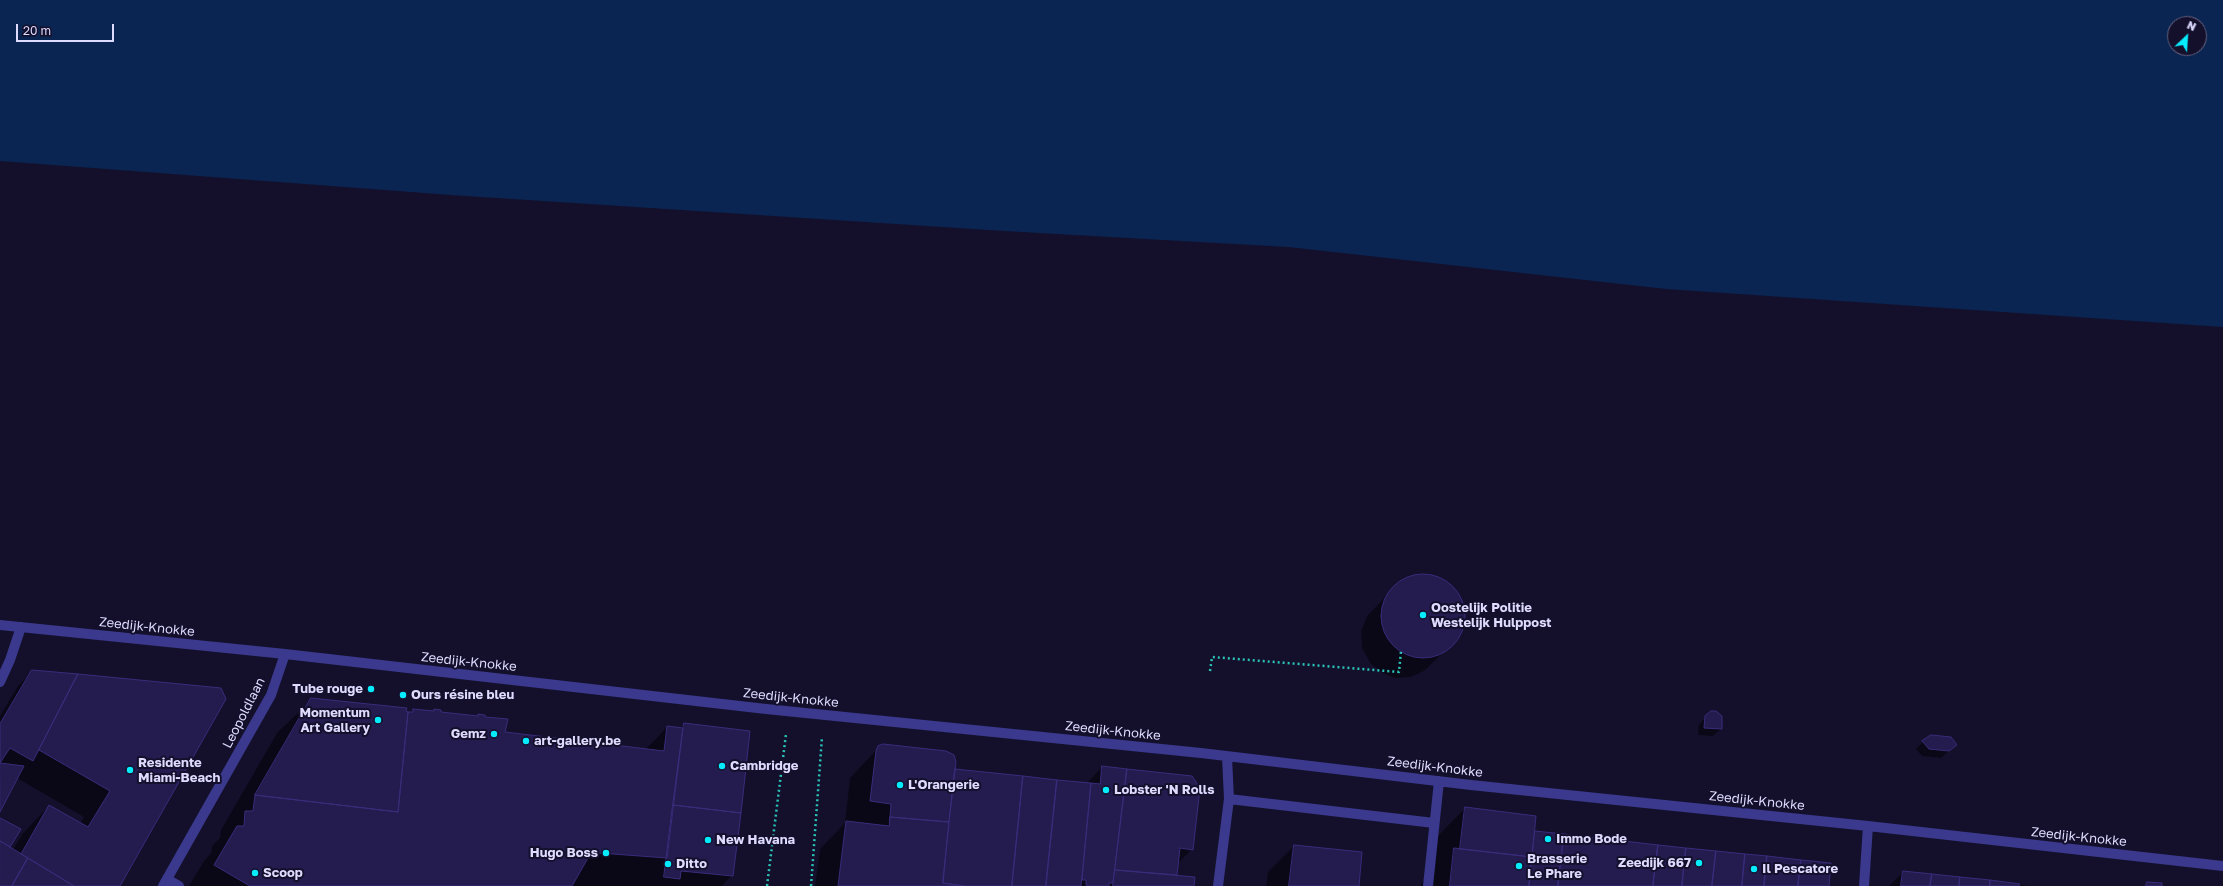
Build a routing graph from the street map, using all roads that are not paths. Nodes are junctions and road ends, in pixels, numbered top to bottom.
1 (0, 625) edge
2 (21, 627) junction
3 (285, 654) junction
4 (0, 682) edge
5 (1227, 757) junction
6 (1439, 781) junction
7 (1229, 799) junction
8 (1434, 822) junction
9 (1868, 826) junction
10 (2223, 866) edge
11 (165, 883) edge
12 (179, 886) edge
13 (1218, 886) edge
14 (1428, 886) edge
15 (1864, 886) edge

1 - 2 street, Zeedijk-Knokke
2 - 3 street, Zeedijk-Knokke
2 - 4 street
3 - 5 street, Zeedijk-Knokke
3 - 11 street, Leopoldlaan
5 - 6 street, Zeedijk-Knokke
5 - 7 street
6 - 8 street
6 - 9 street, Zeedijk-Knokke
7 - 8 street
7 - 13 street
8 - 14 street
9 - 10 street, Zeedijk-Knokke
9 - 15 street
11 - 12 street

